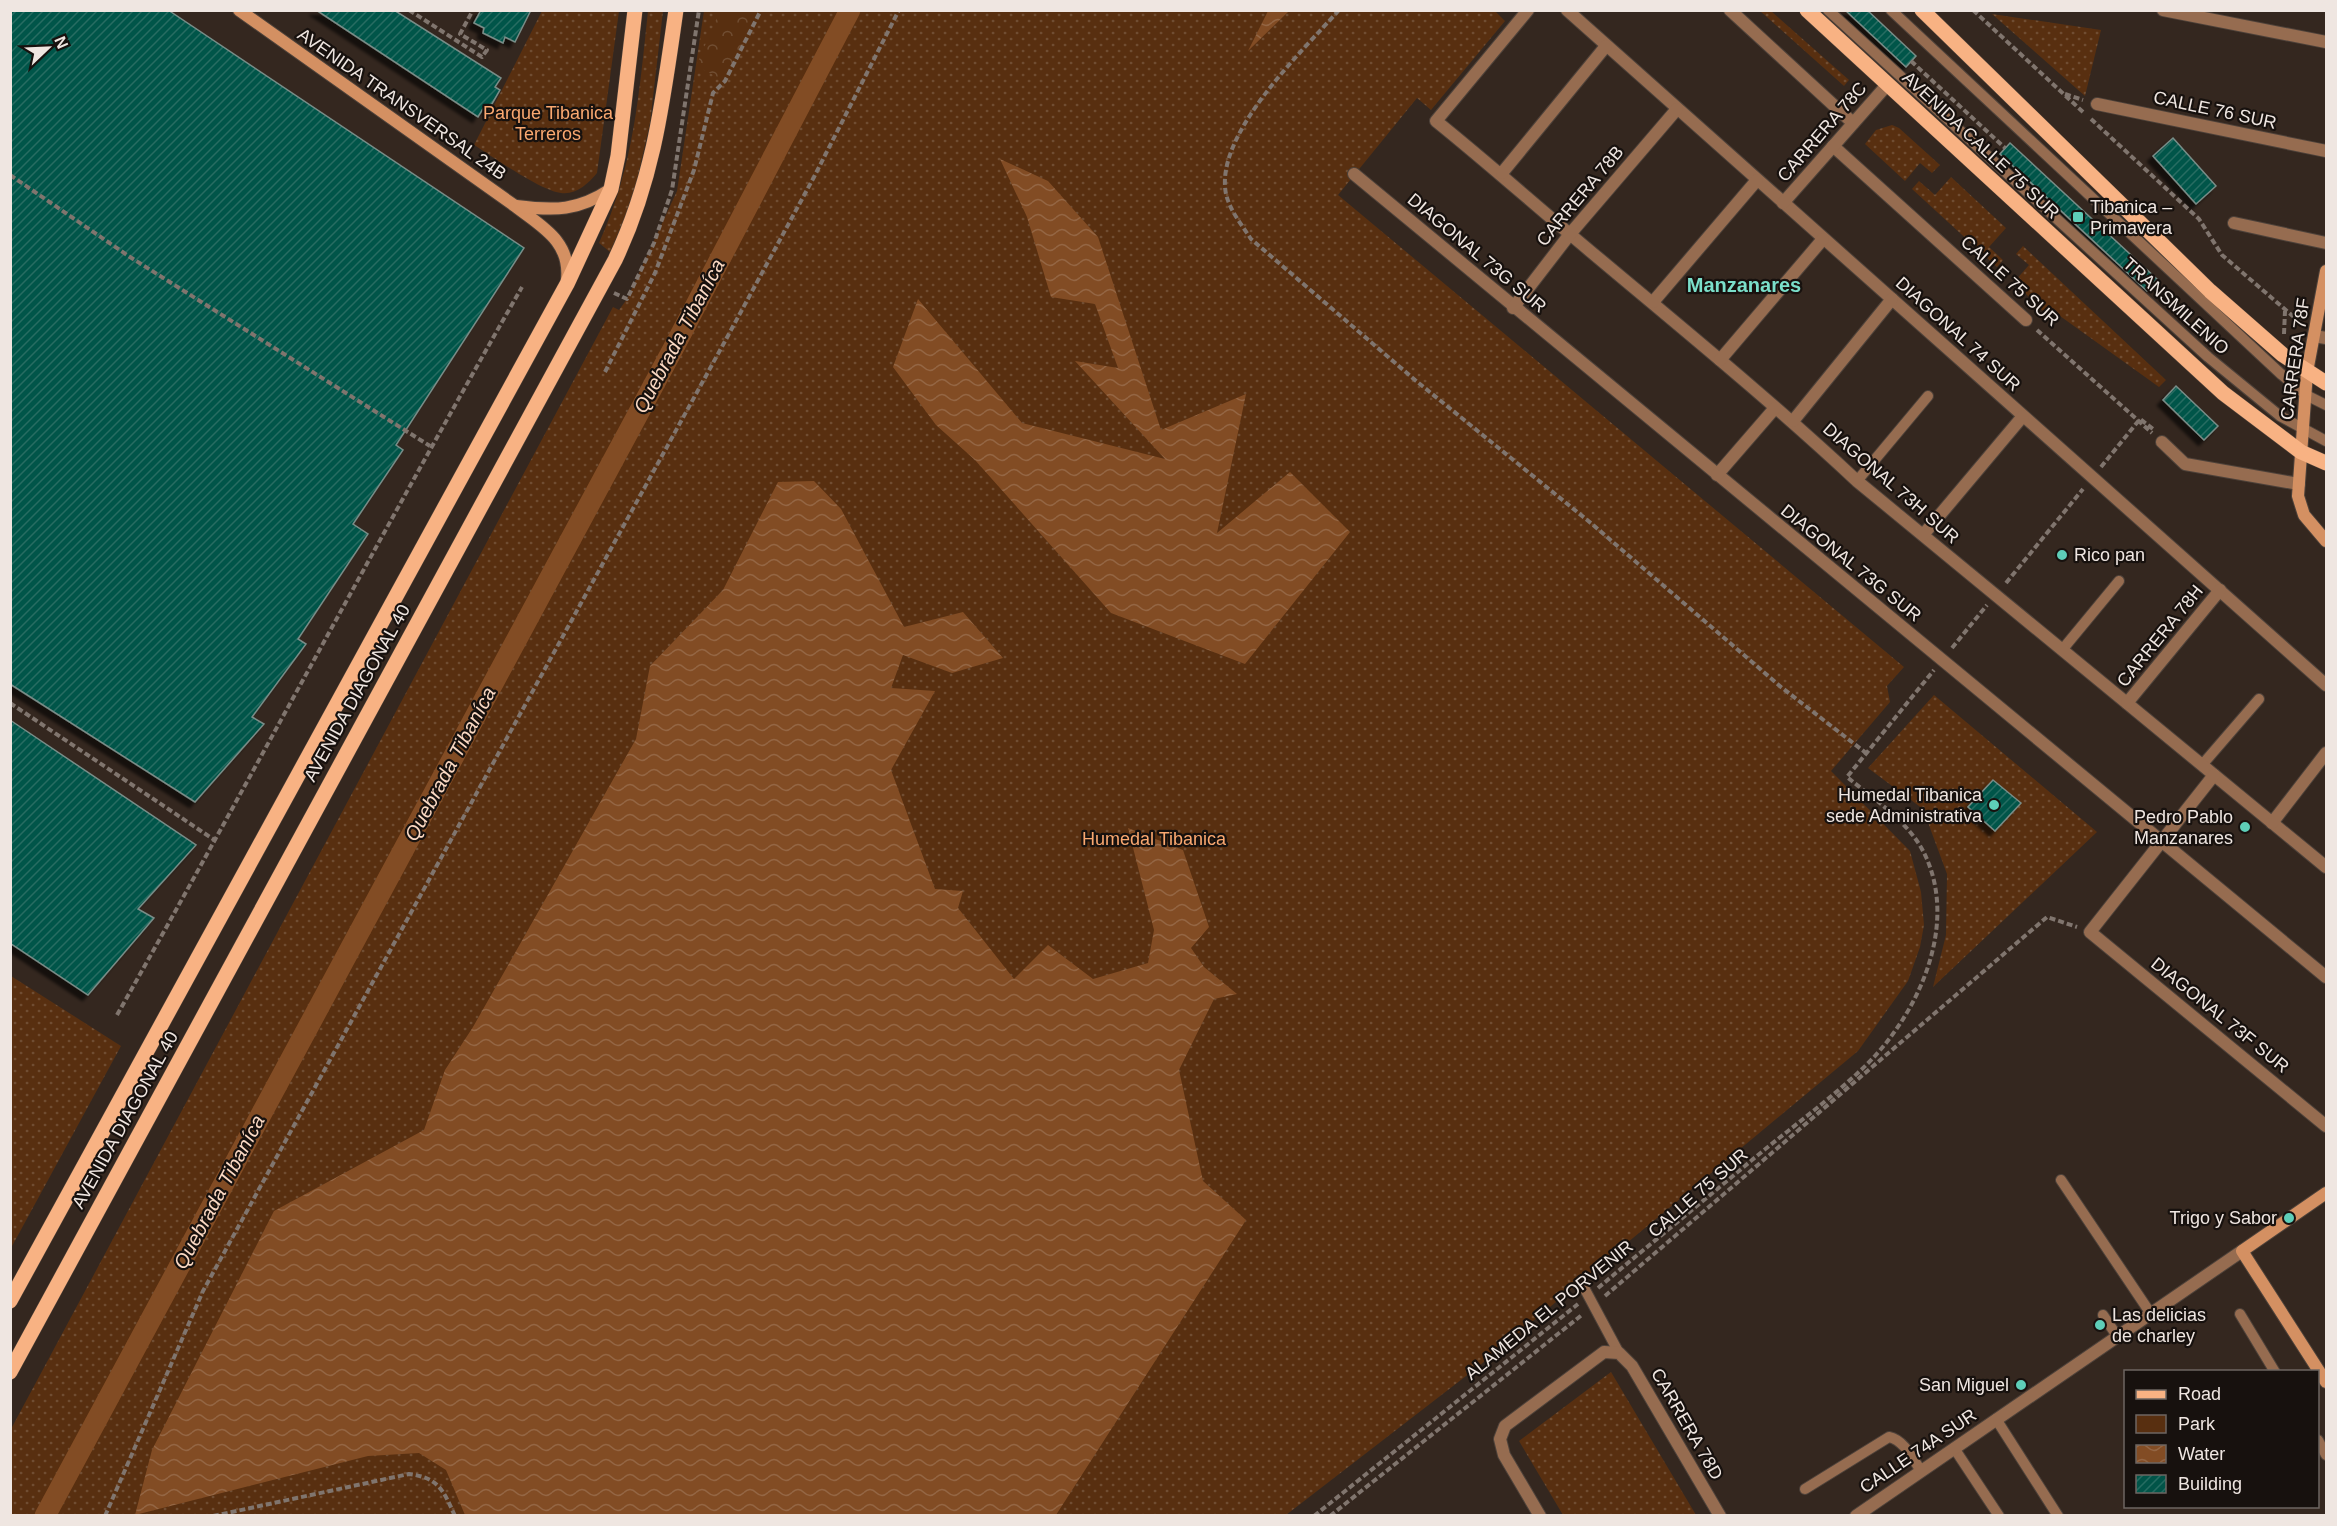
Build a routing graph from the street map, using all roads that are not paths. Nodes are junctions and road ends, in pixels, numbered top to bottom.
1 (239, 10) edge
2 (635, 10) edge
3 (676, 10) edge
4 (1528, 10) edge
5 (1566, 10) edge
6 (1730, 10) edge
7 (1807, 10) edge
8 (1828, 10) edge
9 (1892, 10) edge
10 (1922, 10) edge
11 (2163, 10) edge
12 (2326, 42) edge
13 (1606, 46) junction
14 (1887, 85) junction
15 (2097, 104) dead end
16 (1677, 109) junction
17 (1853, 123) junction
18 (1833, 146) junction
19 (2326, 151) edge
20 (1502, 173) junction
21 (1354, 174) dead end
22 (1757, 180) junction
23 (611, 189) junction
24 (1784, 203) junction
25 (515, 206) junction
26 (2234, 223) dead end
27 (1570, 234) junction
28 (1823, 238) junction
29 (2326, 243) edge
30 (2326, 271) edge
31 (567, 284) junction
32 (1892, 299) junction
33 (1653, 302) junction
34 (1513, 308) junction
35 (2026, 320) road end
36 (2320, 337) edge
37 (1720, 360) junction
38 (2307, 372) junction
39 (2326, 383) edge
40 (2306, 395) junction
41 (1928, 396) dead end
42 (2326, 405) edge
43 (1775, 408) junction
44 (2023, 416) junction
45 (1793, 421) junction
46 (2303, 430) junction
47 (2326, 441) edge
48 (2162, 442) road end
49 (2301, 452) junction
50 (2326, 464) edge
51 (1717, 475) junction
52 (1857, 481) junction
53 (2299, 484) junction
54 (1923, 536) junction
55 (2326, 541) edge
56 (2119, 581) dead end
57 (2220, 590) junction
58 (2062, 650) junction
59 (2326, 685) edge
60 (2259, 699) dead end
61 (2127, 704) junction
62 (2326, 753) edge
63 (2202, 765) junction
64 (2214, 775) junction
65 (2272, 823) junction
66 (2162, 841) junction
67 (2326, 867) edge
68 (2326, 977) edge
69 (2326, 1126) edge
70 (2061, 1180) dead end
71 (2326, 1193) edge
72 (2242, 1251) junction
73 (1581, 1282) dead end
74 (10, 1301) edge
75 (2151, 1314) junction
76 (2240, 1314) dead end
77 (2103, 1315) dead end
78 (2117, 1336) junction
79 (1619, 1353) junction
80 (2274, 1370) edge
81 (2318, 1370) edge
82 (10, 1372) edge
83 (1996, 1419) junction
84 (1954, 1448) junction
85 (1921, 1471) junction
86 (1805, 1490) dead end
87 (1540, 1515) edge
88 (1720, 1515) edge
89 (1856, 1515) edge
90 (1999, 1515) edge
91 (2058, 1515) edge

1 - 25 street, AVENIDA TRANSVERSAL 24B
2 - 23 main road, AVENIDA DIAGONAL 40
3 - 82 main road, AVENIDA DIAGONAL 40
4 - 20 street, DIAGONAL 73H SUR
5 - 13 street, DIAGONAL 74 SUR
6 - 17 street
7 - 14 main road, AVENIDA CALLE 75 SUR
8 - 46 lane, TRANSMILENIO
9 - 40 lane, TRANSMILENIO
10 - 38 main road
11 - 12 street
13 - 16 street, DIAGONAL 74 SUR
13 - 20 street
14 - 17 street, CARRERA 78C
14 - 49 main road, AVENIDA CALLE 75 SUR
15 - 19 street, CALLE 76 SUR
16 - 22 street, DIAGONAL 74 SUR
16 - 27 street, CARRERA 78B
17 - 18 street, CARRERA 78C
18 - 24 street, CARRERA 78C
18 - 35 street, CALLE 75 SUR
20 - 27 street, DIAGONAL 73H SUR
21 - 34 street, DIAGONAL 73G SUR
22 - 24 street, DIAGONAL 74 SUR
22 - 33 street
23 - 25 street, AVENIDA TRANSVERSAL 24B
23 - 31 main road, AVENIDA DIAGONAL 40
24 - 28 street, DIAGONAL 74 SUR
25 - 31 street, AVENIDA TRANSVERSAL 24B
26 - 29 street
27 - 33 street, DIAGONAL 73H SUR
27 - 34 street, CARRERA 78B
28 - 32 street, DIAGONAL 74 SUR
28 - 37 street
30 - 36 street, CARRERA 78F
31 - 74 main road, AVENIDA DIAGONAL 40
32 - 44 street, DIAGONAL 74 SUR
32 - 45 street
33 - 37 street, DIAGONAL 73H SUR
34 - 51 street, DIAGONAL 73G SUR
36 - 38 street, CARRERA 78F
37 - 43 street, DIAGONAL 73H SUR
38 - 39 main road
38 - 40 street, CARRERA 78F
40 - 42 lane, TRANSMILENIO
40 - 46 street, CARRERA 78F
41 - 52 lane
43 - 45 street, DIAGONAL 73H SUR
43 - 51 street
44 - 54 street
44 - 57 street, DIAGONAL 74 SUR
45 - 52 street, DIAGONAL 73H SUR
46 - 47 lane, TRANSMILENIO
46 - 49 street, CARRERA 78F
48 - 53 street
49 - 50 main road, AVENIDA CALLE 75 SUR
49 - 53 street, CARRERA 78F
51 - 66 street, DIAGONAL 73G SUR
52 - 54 street, DIAGONAL 73H SUR
53 - 55 street, CARRERA 78F
54 - 58 street, DIAGONAL 73H SUR
56 - 58 lane
57 - 59 street, DIAGONAL 74 SUR
57 - 61 street, CARRERA 78H
58 - 61 street, DIAGONAL 73H SUR
60 - 63 lane
61 - 63 street, DIAGONAL 73H SUR
62 - 65 street
63 - 64 street, DIAGONAL 73H SUR
64 - 65 street, DIAGONAL 73H SUR
64 - 66 street
65 - 67 street, DIAGONAL 73H SUR
66 - 68 street, DIAGONAL 73G SUR
66 - 69 street, DIAGONAL 73F SUR
70 - 75 lane
71 - 72 street, CALLE 74A SUR
72 - 75 street, CALLE 74A SUR
72 - 81 street
73 - 79 lane
75 - 78 street, CALLE 74A SUR
76 - 80 lane
77 - 78 lane
78 - 83 street, CALLE 74A SUR
79 - 87 street
79 - 88 street, CARRERA 78D
83 - 84 street, CALLE 74A SUR
83 - 91 lane
84 - 85 street, CALLE 74A SUR
84 - 90 lane
85 - 86 lane
85 - 89 street, CALLE 74A SUR

